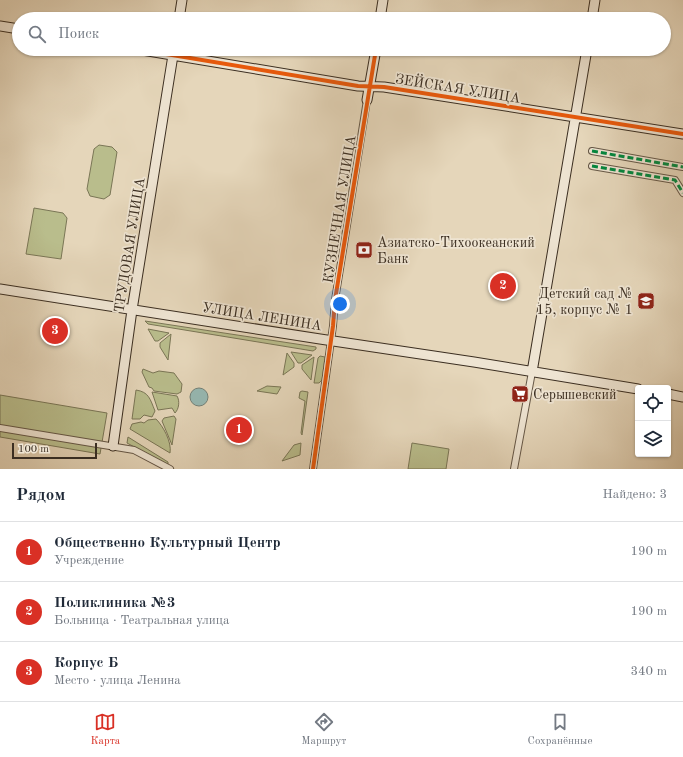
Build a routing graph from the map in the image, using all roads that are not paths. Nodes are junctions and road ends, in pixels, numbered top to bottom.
1 (182, 0) edge
2 (383, 0) edge
3 (595, 0) edge
4 (180, 12) edge
5 (381, 12) edge
6 (593, 12) edge
7 (0, 26) edge
8 (12, 28) edge
9 (173, 56) edge
10 (196, 56) edge
11 (375, 56) edge
12 (586, 56) edge
13 (370, 87) junction
14 (367, 100) joint
15 (576, 118) junction
16 (683, 134) edge
17 (592, 151) dead end
18 (592, 166) dead end
19 (683, 167) edge
20 (683, 194) edge
21 (0, 288) edge
22 (132, 310) junction
23 (331, 341) junction
24 (532, 372) junction
25 (635, 389) edge
26 (671, 395) edge
27 (683, 397) edge
28 (0, 428) edge
29 (113, 446) junction
30 (170, 469) edge
31 (313, 469) edge
32 (514, 469) edge

1 - 4 street
2 - 5 street
3 - 6 street
7 - 8 street
9 - 22 street, ТРУДОВАЯ УЛИЦА
10 - 13 street, ЗЕЙСКАЯ УЛИЦА
11 - 13 street, КУЗНЕЧНАЯ УЛИЦА
12 - 15 street
13 - 14 street, КУЗНЕЧНАЯ УЛИЦА
13 - 15 street, ЗЕЙСКАЯ УЛИЦА
14 - 23 street, КУЗНЕЧНАЯ УЛИЦА
15 - 16 street, ЗЕЙСКАЯ УЛИЦА
15 - 24 street
17 - 19 street
18 - 20 street
21 - 22 street, УЛИЦА ЛЕНИНА
22 - 23 street, УЛИЦА ЛЕНИНА
22 - 29 street, ТРУДОВАЯ УЛИЦА
23 - 24 street, УЛИЦА ЛЕНИНА
23 - 31 street, КУЗНЕЧНАЯ УЛИЦА
24 - 25 street, УЛИЦА ЛЕНИНА
24 - 32 street
26 - 27 street
28 - 29 street
29 - 30 street

